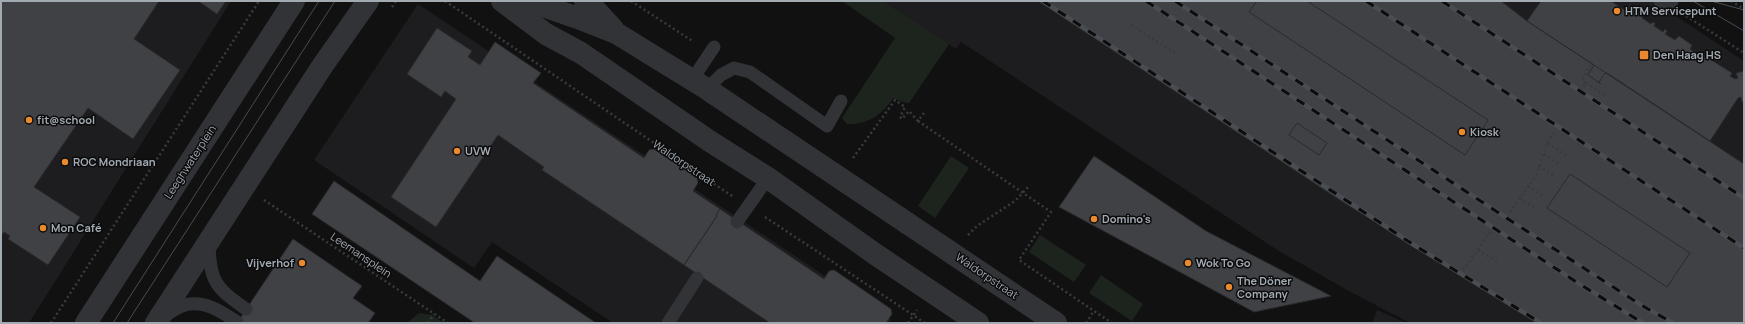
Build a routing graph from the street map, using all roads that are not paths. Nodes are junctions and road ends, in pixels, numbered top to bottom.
1 (294, 1) edge
2 (502, 1) edge
3 (585, 1) edge
4 (366, 2) edge
5 (534, 2) edge
6 (616, 33) junction
7 (712, 50) road end
8 (581, 53) junction
9 (699, 84) junction
10 (841, 101) dead end
11 (768, 178) junction
12 (737, 222) dead end
13 (209, 241) junction
14 (697, 278) dead end
15 (246, 309) dead end
16 (158, 321) edge
17 (237, 322) edge
18 (86, 323) edge
19 (668, 323) edge
20 (978, 323) edge
21 (1056, 323) edge

1 - 18 street, Leeghwaterplein
2 - 8 street, Waldorpstraat
3 - 6 street, Waldorpstraat
4 - 13 street
5 - 6 street, Waldorpstraat
5 - 8 street, Waldorpstraat
6 - 9 street, Waldorpstraat
7 - 9 lane
8 - 11 street, Waldorpstraat
9 - 10 lane
9 - 21 street, Waldorpstraat, bridge
11 - 12 lane
11 - 20 street, Waldorpstraat
13 - 15 lane
13 - 16 street
14 - 19 lane
16 - 17 lane

